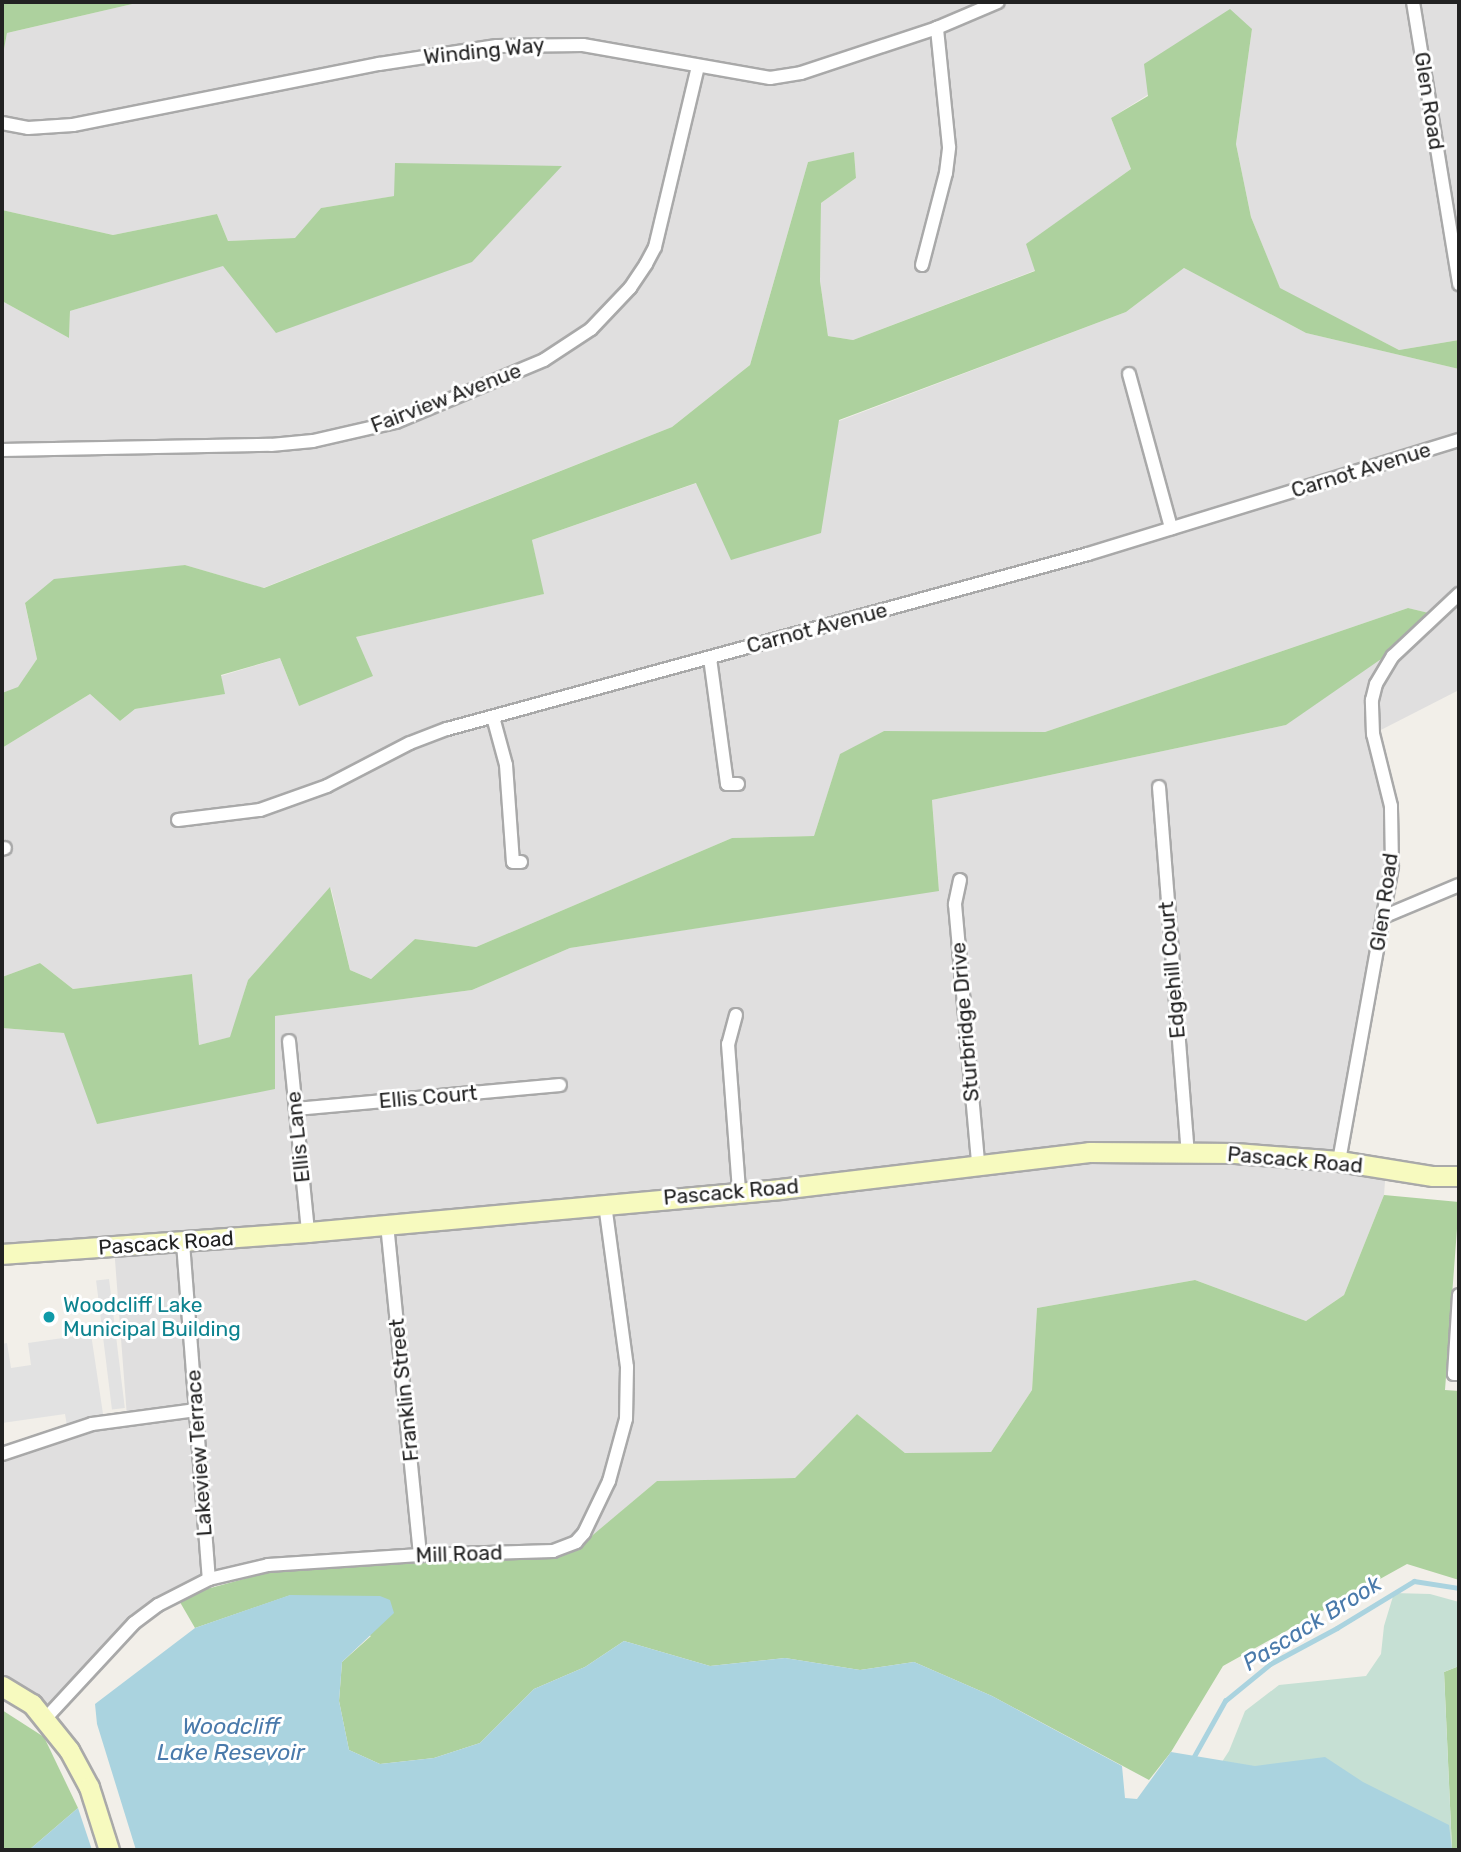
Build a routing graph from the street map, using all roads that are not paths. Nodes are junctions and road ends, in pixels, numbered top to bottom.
1 (998, 2) edge
2 (1413, 2) edge
3 (937, 28) junction
4 (698, 66) junction
5 (2, 123) edge
6 (922, 265) dead end
7 (1459, 284) edge
8 (1129, 374) dead end
9 (1459, 440) edge
10 (2, 450) edge
11 (1171, 528) junction
12 (1459, 594) edge
13 (710, 657) junction
14 (493, 717) junction
15 (738, 784) dead end
16 (1159, 787) dead end
17 (178, 820) dead end
18 (521, 862) dead end
19 (960, 880) dead end
20 (1459, 885) edge
21 (1383, 917) junction
22 (736, 1015) dead end
23 (289, 1041) dead end
24 (559, 1085) dead end
25 (296, 1109) junction
26 (1188, 1152) junction
27 (1339, 1161) junction
28 (978, 1164) junction
29 (1459, 1176) edge
30 (739, 1191) junction
31 (606, 1205) junction
32 (387, 1224) junction
33 (308, 1233) junction
34 (183, 1243) junction
35 (2, 1254) edge
36 (1459, 1295) edge
37 (1459, 1374) edge
38 (196, 1410) junction
39 (2, 1454) edge
40 (420, 1555) junction
41 (209, 1579) junction
42 (2, 1686) edge
43 (46, 1718) junction
44 (109, 1850) edge

1 - 3 street, Winding Way
2 - 7 street, Glen Road
3 - 4 street, Winding Way
3 - 6 street
4 - 5 street, Winding Way
4 - 10 street, Fairview Avenue
8 - 11 street
9 - 11 street, Carnot Avenue
11 - 13 street, Carnot Avenue
12 - 21 street, Glen Road
13 - 14 street, Carnot Avenue
13 - 15 street
14 - 17 street, Carnot Avenue
14 - 18 street
16 - 26 street, Edgehill Court
19 - 28 street, Sturbridge Drive
20 - 21 street
21 - 27 street, Glen Road
22 - 30 street
23 - 25 street, Ellis Lane
24 - 25 street, Ellis Court
25 - 33 street, Ellis Lane
26 - 27 street, Pascack Road
26 - 28 street, Pascack Road
27 - 29 street, Pascack Road
28 - 30 street, Pascack Road
30 - 31 street, Pascack Road
31 - 32 street, Pascack Road
31 - 40 street, Mill Road
32 - 33 street, Pascack Road
32 - 40 street, Franklin Street
33 - 34 street, Pascack Road
34 - 35 street, Pascack Road
34 - 38 street, Lakeview Terrace
36 - 37 street
38 - 39 street
38 - 41 street, Lakeview Terrace
40 - 41 street, Mill Road
41 - 43 street, Mill Road
42 - 43 street
43 - 44 street

